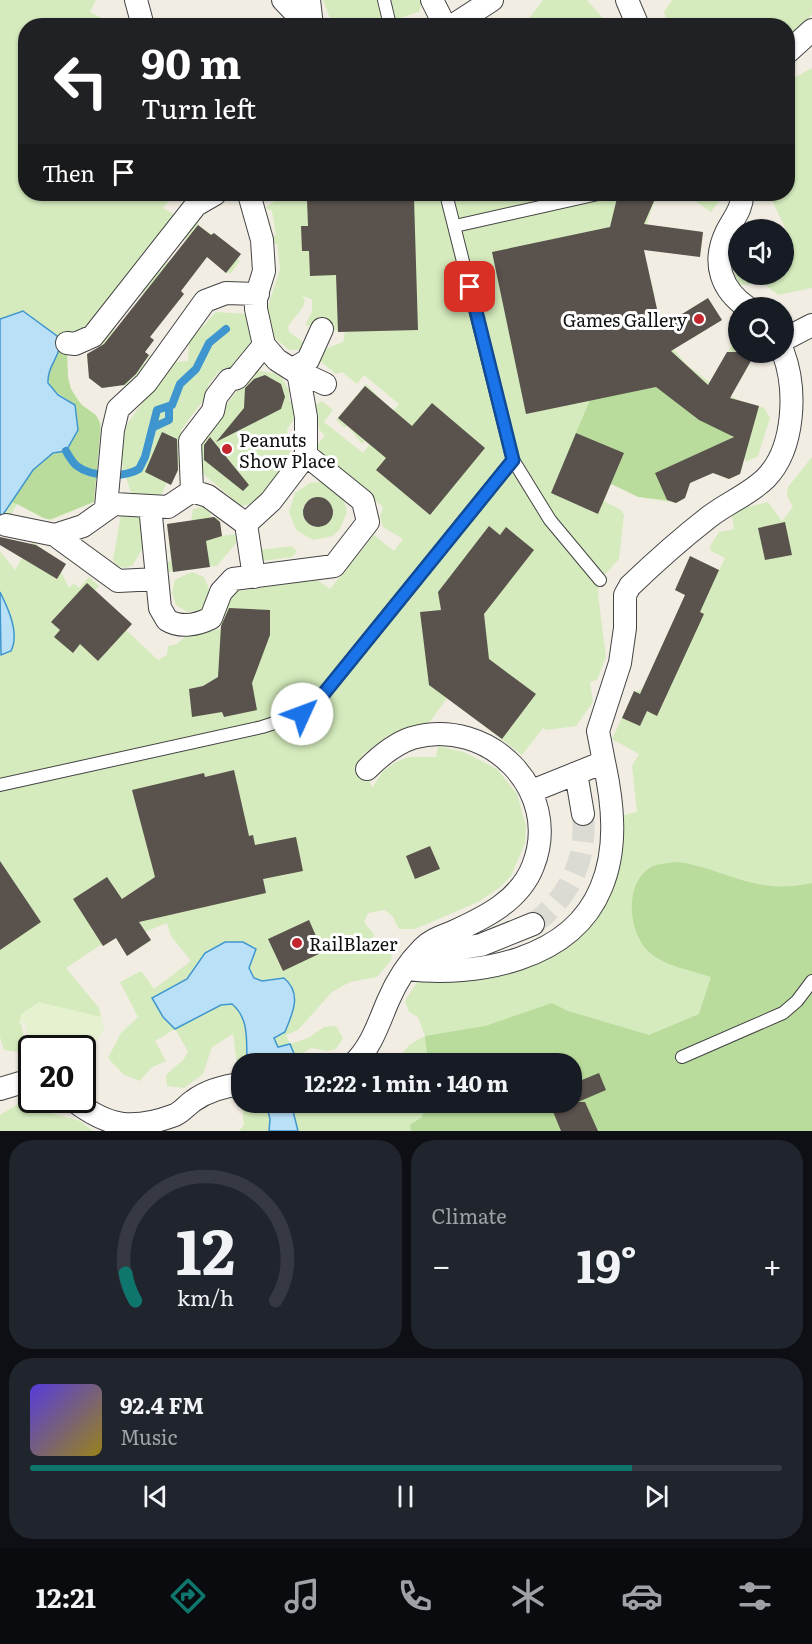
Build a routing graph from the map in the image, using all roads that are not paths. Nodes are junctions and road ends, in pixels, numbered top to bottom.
1 (136, 0) edge
2 (283, 0) edge
3 (309, 0) edge
4 (384, 0) edge
5 (432, 0) edge
6 (492, 0) edge
7 (627, 0) edge
8 (141, 18) edge
9 (302, 18) edge
10 (310, 18) edge
11 (388, 18) edge
12 (441, 18) edge
13 (464, 18) edge
14 (635, 18) edge
15 (812, 30) edge
16 (795, 46) edge
17 (204, 201) edge
18 (254, 201) edge
19 (448, 201) edge
20 (567, 201) edge
21 (741, 201) edge
22 (455, 226) junction
23 (258, 294) junction
24 (733, 297) edge
25 (812, 325) edge
26 (322, 329) dead end
27 (794, 334) edge
28 (68, 343) dead end
29 (264, 345) junction
30 (787, 363) edge
31 (292, 369) junction
32 (325, 384) dead end
33 (801, 398) edge
34 (306, 455) junction
35 (513, 460) junction
36 (192, 491) junction
37 (107, 497) junction
38 (150, 506) junction
39 (246, 524) junction
40 (6, 525) dead end
41 (55, 535) junction
42 (254, 577) junction
43 (157, 579) junction
44 (600, 580) dead end
45 (604, 762) junction
46 (367, 768) dead end
47 (576, 773) junction
48 (0, 785) edge
49 (532, 791) junction
50 (583, 814) tunnel mouth
51 (533, 924) tunnel mouth
52 (412, 962) junction
53 (812, 981) edge
54 (360, 1053) edge
55 (682, 1057) dead end
56 (18, 1084) edge
57 (231, 1086) edge
58 (0, 1089) edge
59 (92, 1113) edge

1 - 8 street
2 - 9 street
3 - 10 street
4 - 11 lane
5 - 12 street
6 - 13 street
7 - 14 street
15 - 16 street
17 - 28 street
18 - 23 street
19 - 22 lane
20 - 22 lane
21 - 24 street
22 - 35 lane
23 - 29 street
23 - 37 street
25 - 27 street
26 - 31 street
29 - 31 street
29 - 36 street
30 - 33 street
31 - 32 street
31 - 34 street
33 - 45 street
34 - 39 street
34 - 42 street
35 - 44 lane
35 - 48 lane
36 - 38 street
36 - 39 street
37 - 38 street
37 - 41 street
38 - 43 street
39 - 42 street
40 - 41 street
41 - 43 street
42 - 43 street
45 - 47 street
45 - 52 street
46 - 49 street
47 - 49 street
47 - 50 street
49 - 52 street
51 - 52 street
52 - 54 street
53 - 55 lane
56 - 58 street
57 - 59 street

